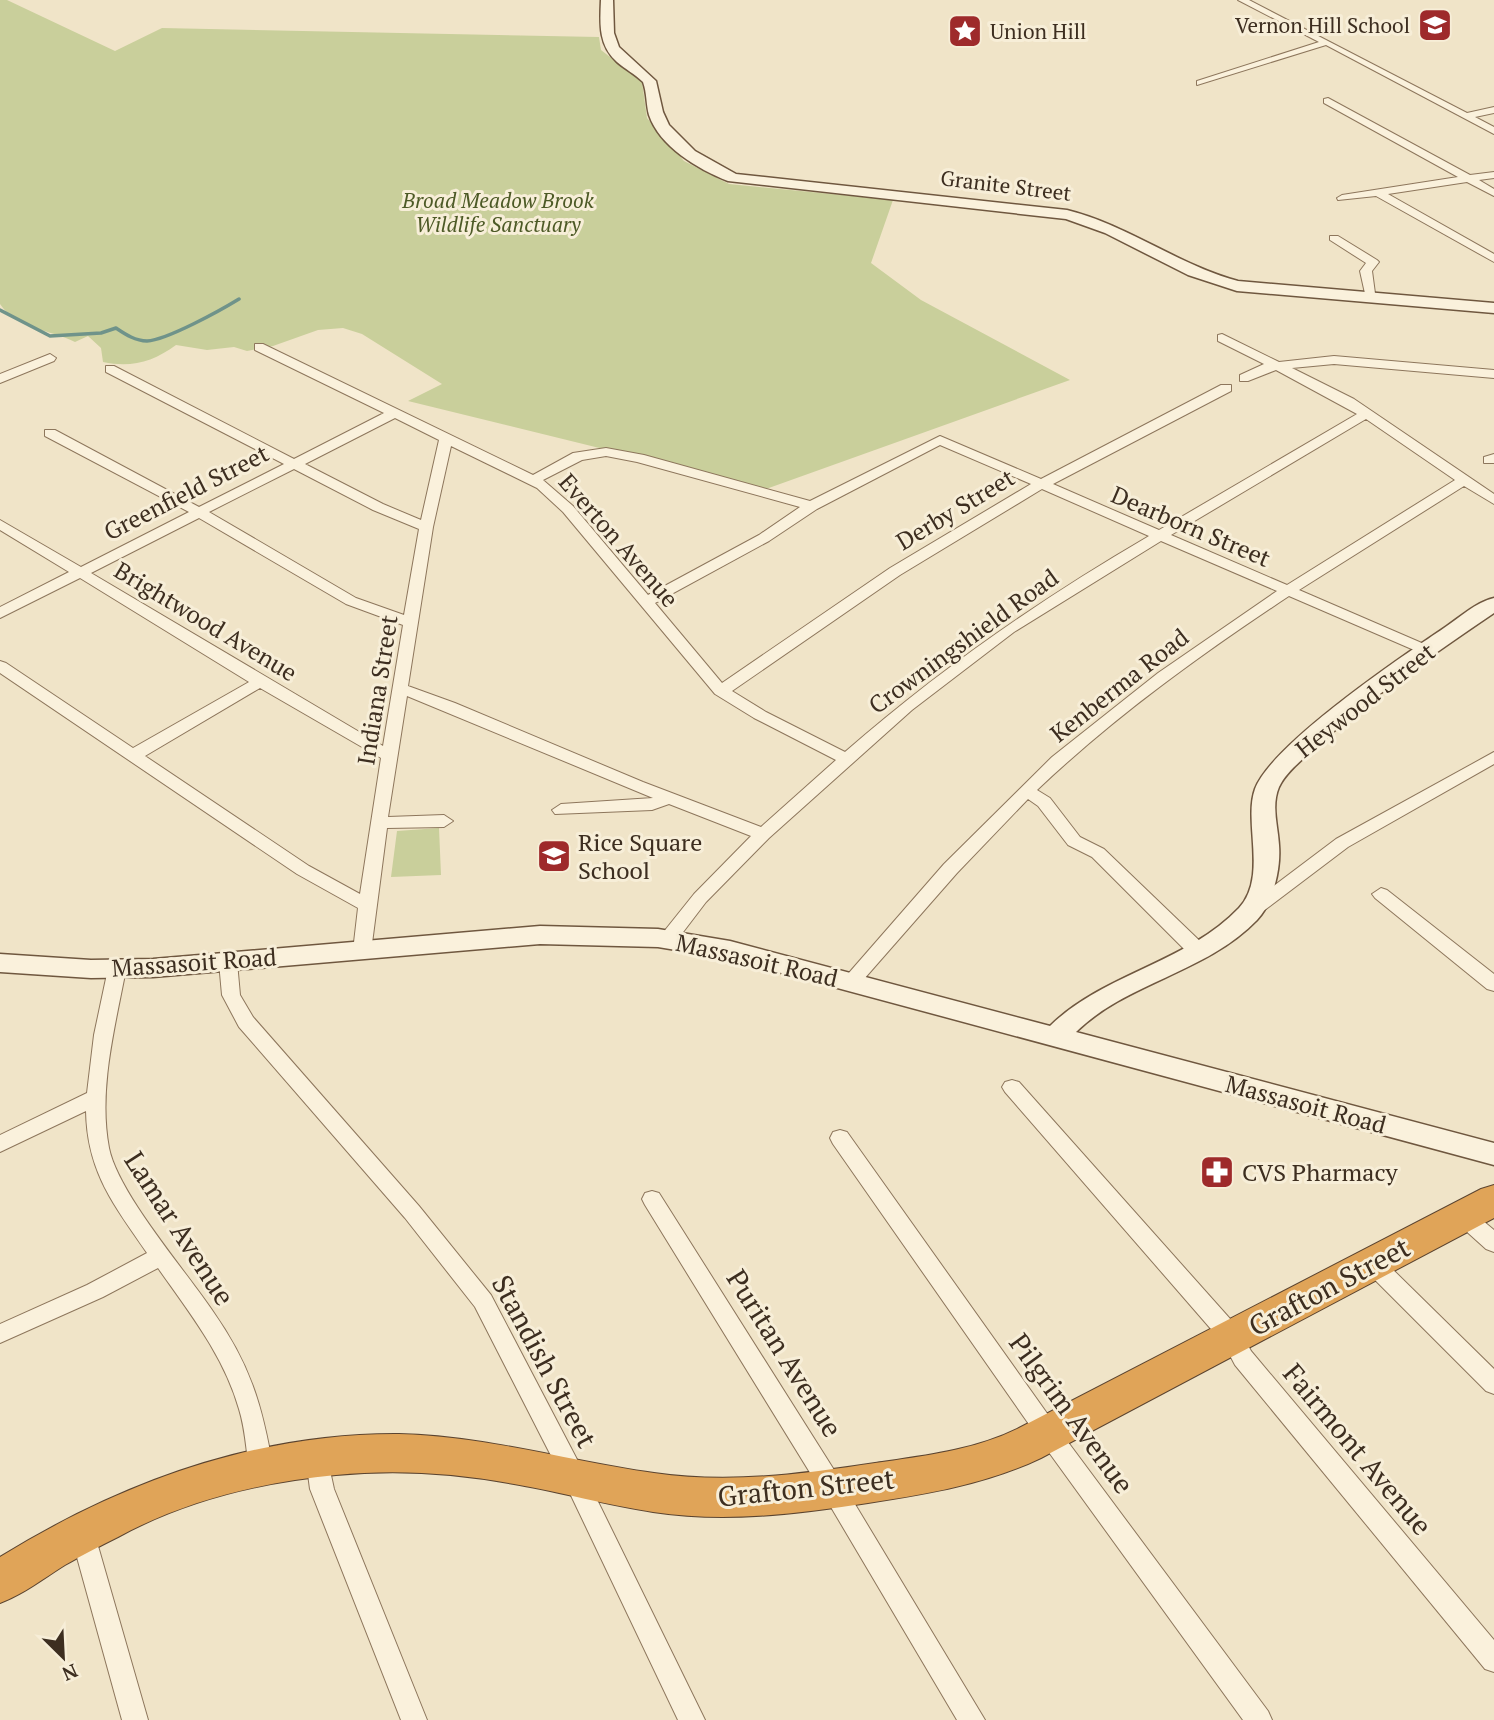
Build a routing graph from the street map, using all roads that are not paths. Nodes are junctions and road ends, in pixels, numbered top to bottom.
1 (607, 0) edge
2 (1242, 0) edge
3 (1327, 42) junction
4 (1200, 83) dead end
5 (1328, 101) dead end
6 (1494, 110) edge
7 (1466, 116) junction
8 (1494, 131) edge
9 (1494, 174) edge
10 (1469, 180) junction
11 (1378, 192) junction
12 (1494, 193) edge
13 (1342, 198) dead end
14 (1334, 238) dead end
15 (1494, 259) edge
16 (1372, 298) junction
17 (1494, 308) edge
18 (1222, 338) dead end
19 (259, 347) dead end
20 (50, 358) dead end
21 (1279, 366) junction
22 (110, 369) dead end
23 (1494, 374) edge
24 (1244, 378) dead end
25 (0, 379) edge
26 (1226, 388) dead end
27 (393, 414) junction
28 (1366, 414) junction
29 (50, 433) dead end
30 (446, 438) junction
31 (293, 464) junction
32 (534, 480) junction
33 (1464, 480) junction
34 (1041, 485) junction
35 (1494, 500) edge
36 (810, 507) junction
37 (198, 511) junction
38 (0, 524) edge
39 (426, 527) junction
40 (1157, 536) junction
41 (79, 572) junction
42 (1286, 591) junction
43 (645, 603) junction
44 (1494, 604) edge
45 (0, 613) edge
46 (411, 624) junction
47 (1426, 649) junction
48 (0, 666) edge
49 (262, 681) junction
50 (401, 689) junction
51 (721, 691) junction
52 (134, 755) junction
53 (389, 755) junction
54 (1494, 757) edge
55 (846, 759) junction
56 (1026, 791) junction
57 (668, 798) junction
58 (561, 810) dead end
59 (444, 821) dead end
60 (379, 823) junction
61 (763, 834) junction
62 (1381, 894) dead end
63 (366, 905) junction
64 (1250, 912) junction
65 (668, 939) junction
66 (1197, 950) junction
67 (362, 951) junction
68 (228, 962) junction
69 (0, 963) edge
70 (117, 969) junction
71 (850, 982) junction
72 (1494, 984) edge
73 (1054, 1038) junction
74 (1012, 1087) dead end
75 (98, 1096) junction
76 (840, 1138) dead end
77 (0, 1144) edge
78 (1494, 1154) edge
79 (652, 1199) dead end
80 (1478, 1208) edge
81 (1494, 1243) edge
82 (160, 1257) junction
83 (1372, 1264) junction
84 (0, 1334) edge
85 (1232, 1337) junction
86 (1494, 1384) edge
87 (1048, 1433) junction
88 (318, 1459) junction
89 (261, 1468) junction
90 (573, 1477) junction
91 (833, 1489) junction
92 (82, 1532) junction
93 (0, 1582) edge
94 (1494, 1660) edge
95 (135, 1720) edge
96 (414, 1720) edge
97 (692, 1720) edge
98 (972, 1720) edge
99 (1259, 1720) edge

1 - 16 street, Granite Street
2 - 3 street
3 - 4 street
3 - 7 street
5 - 10 street
6 - 7 street
7 - 8 street
9 - 10 street
10 - 11 street
10 - 12 street
11 - 13 street
11 - 15 street
14 - 16 street
16 - 17 street, Granite Street
18 - 21 street
19 - 27 street, Everton Avenue
20 - 25 street
21 - 23 street
21 - 24 street
21 - 28 street
22 - 31 street
26 - 34 street, Derby Street
27 - 30 street, Everton Avenue
27 - 31 street, Greenfield Street
28 - 33 street
28 - 40 street, Crowningshield Road
29 - 37 street
30 - 32 street, Everton Avenue
30 - 39 street, Indiana Street
31 - 37 street, Greenfield Street
31 - 39 street
32 - 36 street
32 - 43 street, Everton Avenue
33 - 35 street
33 - 42 street, Kenberma Road
34 - 36 street, Dearborn Street
34 - 40 street, Dearborn Street
34 - 51 street, Derby Street
36 - 43 street
37 - 41 street, Greenfield Street
37 - 46 street
38 - 41 street, Brightwood Avenue
39 - 46 street, Indiana Street
40 - 42 street, Dearborn Street
40 - 55 street, Crowningshield Road
41 - 45 street, Greenfield Street
41 - 49 street, Brightwood Avenue
42 - 47 street, Dearborn Street
42 - 56 street, Kenberma Road
43 - 51 street, Everton Avenue
44 - 47 street, Heywood Street
46 - 50 street, Indiana Street
47 - 64 street, Heywood Street
48 - 52 street
49 - 52 street
49 - 53 street, Brightwood Avenue
50 - 53 street, Indiana Street
50 - 57 street
51 - 55 street, Everton Avenue
52 - 63 street
53 - 60 street, Indiana Street
54 - 64 street
55 - 61 street, Crowningshield Road
56 - 66 street
56 - 71 street, Kenberma Road
57 - 58 street
57 - 61 street
59 - 60 street
60 - 63 street, Indiana Street
61 - 65 street, Crowningshield Road
62 - 72 street
63 - 67 street, Indiana Street
64 - 66 street
65 - 67 street, Massasoit Road
65 - 71 street, Massasoit Road
66 - 73 street
67 - 68 street, Massasoit Road
68 - 70 street, Massasoit Road
68 - 90 street, Standish Street
69 - 70 street, Massasoit Road
70 - 75 street, Lamar Avenue
71 - 73 street, Massasoit Road
73 - 78 street, Massasoit Road
74 - 85 street, Fairmont Avenue
75 - 77 street
75 - 82 street, Lamar Avenue
76 - 87 street, Pilgrim Avenue
79 - 91 street, Puritan Avenue
80 - 81 street
80 - 83 highway, Grafton Street
82 - 84 street
82 - 89 street, Lamar Avenue
83 - 85 highway, Grafton Street
83 - 86 street
85 - 87 highway, Grafton Street
85 - 94 street, Fairmont Avenue
87 - 91 highway, Grafton Street
87 - 99 street, Pilgrim Avenue
88 - 89 highway, Grafton Street
88 - 90 highway, Grafton Street
88 - 96 street
89 - 92 highway, Grafton Street
90 - 91 highway, Grafton Street
90 - 97 street, Standish Street
91 - 98 street, Puritan Avenue
92 - 93 highway, Grafton Street
92 - 95 street

